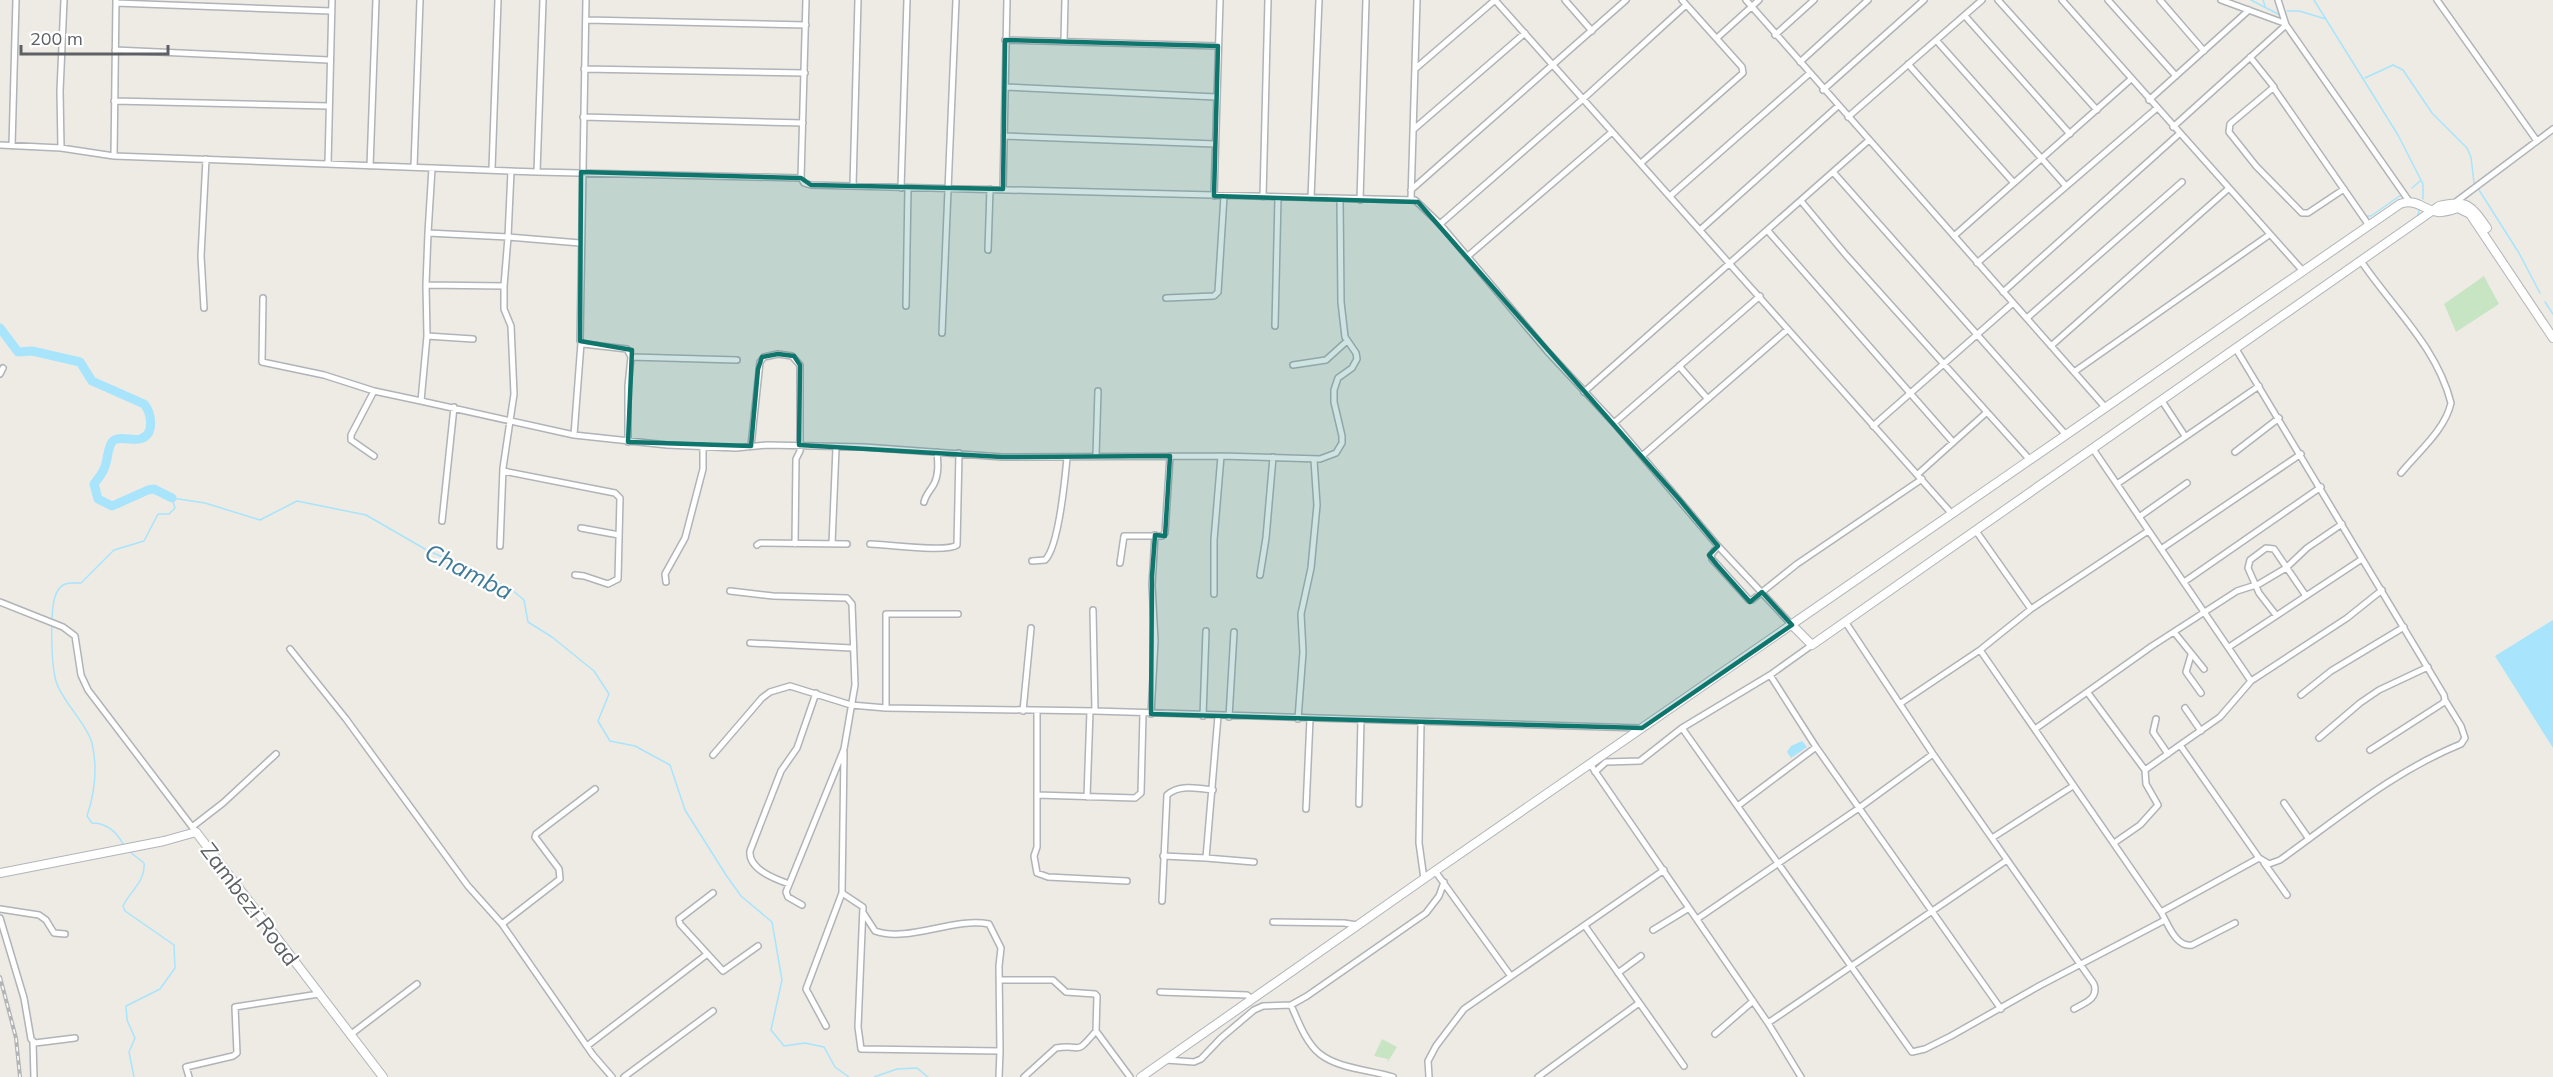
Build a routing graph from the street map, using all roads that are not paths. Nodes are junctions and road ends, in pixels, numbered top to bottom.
1 (16, 0) edge
2 (64, 0) edge
3 (332, 0) edge
4 (376, 0) edge
5 (420, 0) edge
6 (498, 0) edge
7 (543, 0) edge
8 (586, 0) edge
9 (806, 0) edge
10 (858, 0) edge
11 (907, 0) edge
12 (956, 0) edge
13 (1007, 0) edge
14 (1065, 0) edge
15 (1220, 0) edge
16 (1268, 0) edge
17 (1319, 0) edge
18 (1366, 0) edge
19 (1417, 0) edge
20 (1495, 0) edge
21 (1565, 0) edge
22 (1625, 0) edge
23 (1746, 0) edge
24 (1759, 0) edge
25 (1814, 0) edge
26 (1868, 0) edge
27 (1924, 0) edge
28 (1982, 0) edge
29 (1998, 0) edge
30 (2062, 0) edge
31 (2108, 0) edge
32 (2160, 0) edge
33 (2221, 0) edge
34 (2278, 0) edge
35 (2437, 0) edge
36 (116, 2) edge
37 (1684, 2) edge
38 (1751, 6) junction
39 (331, 10) junction
40 (2249, 10) junction
41 (1965, 16) junction
42 (586, 20) junction
43 (2285, 24) junction
44 (806, 25) junction
45 (1592, 31) junction
46 (1525, 33) junction
47 (1775, 35) junction
48 (1717, 38) junction
49 (1005, 40) junction
50 (1936, 40) junction
51 (1064, 41) junction
52 (1218, 46) junction
53 (115, 50) junction
54 (2204, 51) junction
55 (2251, 56) junction
56 (329, 60) junction
57 (1800, 62) junction
58 (1908, 64) junction
59 (1553, 66) junction
60 (584, 69) junction
61 (1415, 69) junction
62 (805, 73) junction
63 (1810, 74) junction
64 (2176, 76) junction
65 (2131, 79) junction
66 (1005, 87) junction
67 (2274, 87) junction
68 (1824, 90) junction
69 (1216, 96) junction
70 (1583, 99) junction
71 (2150, 100) junction
72 (114, 101) junction
73 (328, 106) junction
74 (1838, 106) junction
75 (2157, 108) junction
76 (2097, 110) junction
77 (583, 117) junction
78 (1848, 117) junction
79 (803, 123) junction
80 (2173, 127) junction
81 (1414, 129) junction
82 (2553, 129) edge
83 (1612, 132) junction
84 (2070, 134) junction
85 (2179, 134) junction
86 (1004, 136) junction
87 (1869, 140) junction
88 (2537, 141) junction
89 (1215, 144) junction
90 (0, 145) edge
91 (12, 146) junction
92 (61, 148) junction
93 (114, 156) junction
94 (2043, 158) junction
95 (206, 159) junction
96 (1641, 163) junction
97 (328, 164) junction
98 (370, 166) junction
99 (414, 167) junction
100 (432, 168) junction
101 (492, 169) junction
102 (511, 171) junction
103 (537, 172) junction
104 (581, 172) junction
105 (1833, 172) junction
106 (801, 178) junction
107 (2182, 182) dead end
108 (2014, 183) junction
109 (853, 186) junction
110 (2066, 186) junction
111 (901, 188) junction
112 (908, 188) junction
113 (950, 188) junction
114 (990, 189) junction
115 (1003, 189) junction
116 (2228, 189) junction
117 (2344, 189) junction
118 (1412, 190) junction
119 (1214, 196) junction
120 (1224, 196) junction
121 (1670, 196) junction
122 (1263, 197) junction
123 (1278, 198) junction
124 (1311, 198) junction
125 (1340, 200) junction
126 (1360, 200) junction
127 (1411, 200) junction
128 (1801, 201) junction
129 (2409, 201) junction
130 (2457, 201) junction
131 (2433, 210) junction
132 (1440, 224) junction
133 (2368, 224) junction
134 (1700, 230) junction
135 (1768, 231) junction
136 (428, 233) junction
137 (2269, 235) junction
138 (1954, 236) junction
139 (508, 237) junction
140 (580, 243) junction
141 (988, 250) dead end
142 (1468, 256) junction
143 (2361, 261) junction
144 (1977, 263) junction
145 (1730, 264) junction
146 (2302, 270) junction
147 (426, 285) junction
148 (504, 286) junction
149 (2003, 292) junction
150 (1760, 296) junction
151 (263, 298) dead end
152 (1166, 298) dead end
153 (2013, 303) junction
154 (906, 306) dead end
155 (204, 308) dead end
156 (2027, 318) junction
157 (1275, 326) dead end
158 (2553, 329) edge
159 (1787, 330) junction
160 (942, 333) dead end
161 (1977, 335) junction
162 (427, 336) junction
163 (2553, 338) edge
164 (473, 339) dead end
165 (1347, 341) junction
166 (581, 343) junction
167 (2051, 346) junction
168 (2236, 349) junction
169 (631, 357) junction
170 (737, 360) dead end
171 (1944, 363) junction
172 (1293, 365) dead end
173 (1679, 366) junction
174 (3, 368) dead end
175 (2074, 372) junction
176 (0, 374) edge
177 (2259, 386) junction
178 (374, 391) junction
179 (1098, 391) dead end
180 (1584, 392) junction
181 (1911, 392) junction
182 (1707, 398) junction
183 (421, 401) junction
184 (2162, 401) junction
185 (454, 407) junction
186 (2105, 407) junction
187 (1987, 412) junction
188 (2279, 418) junction
189 (510, 421) junction
190 (1614, 423) junction
191 (1874, 426) junction
192 (574, 435) junction
193 (2066, 435) junction
194 (2185, 436) junction
195 (628, 442) junction
196 (1953, 442) junction
197 (799, 445) junction
198 (703, 446) junction
199 (751, 446) junction
200 (836, 448) junction
201 (2093, 449) junction
202 (2235, 452) dead end
203 (937, 453) junction
204 (959, 453) junction
205 (2301, 454) junction
206 (1096, 455) junction
207 (374, 456) dead end
208 (1170, 456) junction
209 (1221, 456) junction
210 (1273, 456) junction
211 (1642, 456) junction
212 (1067, 458) junction
213 (1314, 460) junction
214 (2030, 460) junction
215 (503, 471) junction
216 (2401, 473) dead end
217 (1920, 477) junction
218 (2187, 483) dead end
219 (2117, 484) junction
220 (2321, 487) junction
221 (924, 502) dead end
222 (1952, 514) junction
223 (2139, 517) junction
224 (442, 521) dead end
225 (2342, 524) junction
226 (581, 528) dead end
227 (1976, 531) junction
228 (2148, 531) junction
229 (619, 535) junction
230 (1155, 535) junction
231 (795, 544) junction
232 (832, 544) junction
233 (847, 544) dead end
234 (870, 544) dead end
235 (757, 545) dead end
236 (500, 546) dead end
237 (1718, 546) junction
238 (2161, 549) junction
239 (2362, 559) junction
240 (1032, 561) dead end
241 (1120, 563) dead end
242 (2286, 568) junction
243 (574, 575) dead end
244 (1260, 575) dead end
245 (666, 582) dead end
246 (2184, 582) junction
247 (2255, 585) junction
248 (2382, 590) junction
249 (730, 591) dead end
250 (1762, 592) junction
251 (1214, 594) dead end
252 (2306, 596) junction
253 (0, 602) edge
254 (2031, 609) junction
255 (1093, 610) dead end
256 (2205, 613) junction
257 (958, 614) dead end
258 (2276, 615) junction
259 (1846, 623) junction
260 (1792, 625) junction
261 (1031, 627) dead end
262 (2404, 627) junction
263 (1206, 631) dead end
264 (1234, 632) dead end
265 (2174, 632) junction
266 (750, 643) dead end
267 (1812, 645) junction
268 (2229, 647) junction
269 (852, 648) junction
270 (290, 649) dead end
271 (1980, 650) junction
272 (2191, 654) junction
273 (2428, 667) junction
274 (2204, 669) dead end
275 (1770, 675) junction
276 (2251, 681) junction
277 (816, 693) junction
278 (2088, 693) junction
279 (2201, 693) dead end
280 (2301, 695) dead end
281 (2445, 700) junction
282 (1900, 703) junction
283 (851, 705) junction
284 (886, 708) junction
285 (2185, 708) dead end
286 (1023, 711) junction
287 (1037, 711) junction
288 (1092, 711) junction
289 (1143, 714) junction
290 (1151, 714) junction
291 (1203, 716) junction
292 (1218, 716) junction
293 (1229, 717) junction
294 (1298, 719) junction
295 (1310, 719) junction
296 (1361, 720) junction
297 (2156, 720) dead end
298 (1420, 723) junction
299 (1642, 728) junction
300 (1682, 728) junction
301 (2035, 729) junction
302 (2201, 731) junction
303 (2319, 738) dead end
304 (2180, 745) junction
305 (1816, 747) junction
306 (844, 748) junction
307 (2370, 750) dead end
308 (276, 754) dead end
309 (1933, 754) junction
310 (2168, 754) junction
311 (714, 755) dead end
312 (1593, 768) junction
313 (2145, 770) junction
314 (2073, 786) junction
315 (595, 789) dead end
316 (1212, 790) junction
317 (1037, 795) junction
318 (1087, 797) junction
319 (2284, 802) dead end
320 (1359, 804) dead end
321 (1739, 805) junction
322 (1860, 808) junction
323 (1306, 809) dead end
324 (194, 830) junction
325 (1992, 838) junction
326 (2309, 839) junction
327 (2114, 843) junction
328 (1164, 856) junction
329 (1206, 858) junction
330 (2007, 860) junction
331 (2261, 860) junction
332 (1254, 862) dead end
333 (1779, 863) junction
334 (1664, 870) junction
335 (1435, 871) junction
336 (0, 873) edge
337 (1424, 879) junction
338 (1127, 881) dead end
339 (1444, 882) junction
340 (789, 884) junction
341 (713, 893) dead end
342 (842, 893) junction
343 (2287, 895) dead end
344 (1162, 901) dead end
345 (802, 905) dead end
346 (1689, 908) junction
347 (0, 909) edge
348 (1931, 911) junction
349 (2161, 912) junction
350 (864, 914) junction
351 (0, 918) edge
352 (1697, 919) junction
353 (2165, 920) junction
354 (1273, 922) dead end
355 (2235, 923) dead end
356 (502, 924) junction
357 (1357, 925) junction
358 (1585, 926) junction
359 (1653, 930) dead end
360 (65, 934) dead end
361 (758, 946) dead end
362 (706, 955) junction
363 (1641, 956) dead end
364 (2080, 964) junction
365 (1851, 966) junction
366 (1618, 973) junction
367 (1510, 975) junction
368 (999, 980) junction
369 (417, 984) dead end
370 (1160, 992) dead end
371 (319, 994) junction
372 (1252, 999) junction
373 (1753, 1001) junction
374 (1639, 1003) junction
375 (1291, 1005) junction
376 (2001, 1009) junction
377 (2074, 1009) dead end
378 (713, 1011) dead end
379 (1767, 1023) junction
380 (826, 1026) dead end
381 (1096, 1031) junction
382 (1715, 1034) dead end
383 (350, 1035) junction
384 (75, 1038) dead end
385 (33, 1042) junction
386 (586, 1046) junction
387 (1000, 1051) junction
388 (1166, 1060) junction
389 (1684, 1066) dead end
390 (380, 1076) edge
391 (34, 1077) edge
392 (189, 1077) edge
393 (612, 1077) edge
394 (624, 1077) edge
395 (999, 1077) edge
396 (1024, 1077) edge
397 (1130, 1077) edge
398 (1141, 1077) edge
399 (1393, 1077) edge
400 (1429, 1077) edge
401 (1538, 1077) edge
402 (1801, 1077) edge

1 - 91 street
2 - 92 street
3 - 39 street
4 - 98 street
5 - 99 street
6 - 101 street
7 - 103 street
8 - 42 street
9 - 44 street
10 - 109 street
11 - 111 street
12 - 113 street
13 - 49 street
14 - 51 street
15 - 52 street
16 - 122 street
17 - 124 street
18 - 126 street
19 - 61 street
20 - 46 street
20 - 61 street
21 - 45 street
22 - 45 street
23 - 38 street
24 - 38 street
25 - 47 street
26 - 57 street
27 - 68 street
28 - 41 street
29 - 76 street
30 - 65 street
31 - 64 street
32 - 54 street
33 - 40 street
34 - 43 street
35 - 88 street
36 - 39 street
36 - 53 street
37 - 48 street
37 - 70 street
38 - 47 street
38 - 48 street
39 - 56 street
40 - 43 street
40 - 54 street
41 - 50 street
41 - 84 street
42 - 44 street
42 - 60 street
43 - 55 street
43 - 129 street
44 - 62 street
45 - 59 street
46 - 59 street
46 - 81 street
47 - 57 street
48 - 96 street
49 - 51 street
49 - 66 street
50 - 58 street
50 - 94 street
51 - 52 street
52 - 69 street
53 - 56 street
53 - 72 street
54 - 64 street
55 - 67 street
55 - 80 street
56 - 73 street
57 - 63 street
58 - 78 street
58 - 108 street
59 - 70 street
59 - 118 street
60 - 62 street
60 - 77 street
61 - 81 street
62 - 79 street
63 - 68 street
63 - 121 street
64 - 71 street
65 - 71 street
65 - 76 street
66 - 69 street
66 - 86 street
67 - 117 street
67 - 117 street
68 - 74 street
69 - 89 street
70 - 83 street
70 - 132 street
71 - 75 street
72 - 73 street
72 - 93 street
73 - 97 street
74 - 78 street
74 - 134 street
75 - 80 street
75 - 110 street
76 - 84 street
77 - 79 street
77 - 104 street
78 - 87 street
79 - 106 street
80 - 85 street
81 - 118 street
82 - 88 street
83 - 96 street
83 - 142 street
84 - 94 street
85 - 116 street
85 - 149 street
86 - 89 street
86 - 115 street
87 - 105 street
87 - 138 street
88 - 130 street
89 - 119 street
90 - 91 street
91 - 92 street
92 - 93 street
93 - 95 street
94 - 108 street
94 - 110 street
95 - 97 street
95 - 155 street
96 - 121 street
97 - 98 street
98 - 99 street
99 - 100 street
100 - 101 street
100 - 136 street
101 - 102 street
102 - 103 street
102 - 139 street
103 - 104 street
104 - 106 street
104 - 140 street
105 - 128 street
105 - 161 street
106 - 109 street
107 - 156 street
108 - 138 street
109 - 111 street
110 - 144 street
111 - 112 street
112 - 113 street
112 - 154 street
113 - 114 street
113 - 160 street
114 - 115 street
114 - 141 street
115 - 119 street
116 - 137 street
116 - 167 street
117 - 133 street
118 - 127 street
119 - 120 street
120 - 122 street
120 - 152 street
121 - 134 street
122 - 123 street
123 - 124 street
123 - 157 street
124 - 125 street
125 - 126 street
125 - 165 street
126 - 127 street
127 - 132 street
128 - 135 street
128 - 171 street
129 - 131 main road
129 - 133 main road
130 - 131 main road
130 - 158 main road
131 - 143 main road
131 - 163 main road
132 - 142 street
133 - 146 main road
134 - 145 street
135 - 145 street
135 - 181 street
136 - 139 street
136 - 147 street
137 - 146 street
137 - 175 street
138 - 144 street
139 - 140 street
139 - 148 street
140 - 166 street
142 - 180 street
143 - 168 main road
143 - 216 street
144 - 149 street
145 - 150 street
145 - 180 street
146 - 186 main road
147 - 148 street
147 - 162 street
148 - 189 street
149 - 153 street
150 - 159 street
150 - 173 street
151 - 178 street
153 - 156 street
153 - 161 street
156 - 167 street
159 - 182 street
159 - 191 street
161 - 171 street
161 - 193 street
162 - 164 street
162 - 183 street
165 - 172 street
165 - 213 street
166 - 169 street
166 - 192 street
167 - 175 street
168 - 177 street
168 - 184 main road
169 - 170 street
169 - 195 street
171 - 181 street
171 - 187 street
173 - 182 street
173 - 190 street
174 - 176 street
175 - 186 street
177 - 188 street
177 - 194 street
178 - 183 street
178 - 207 street
179 - 206 street
180 - 190 street
181 - 191 street
181 - 196 street
182 - 211 street
183 - 185 street
184 - 194 street
184 - 201 main road
185 - 189 street
185 - 224 street
186 - 193 main road
187 - 196 street
187 - 214 street
188 - 202 street
188 - 205 street
189 - 192 street
189 - 215 street
190 - 211 street
191 - 217 street
192 - 195 street
193 - 214 main road
194 - 219 street
195 - 198 street
196 - 217 street
197 - 199 street
197 - 199 street
197 - 200 street
197 - 231 street
198 - 199 street
198 - 245 street
200 - 203 street
200 - 232 street
201 - 219 street
201 - 227 main road
203 - 204 street
203 - 221 street
204 - 212 street
204 - 234 street
205 - 220 street
205 - 238 street
206 - 208 street
206 - 212 street
208 - 209 street
208 - 230 street
209 - 210 street
209 - 251 street
210 - 213 street
210 - 244 street
211 - 237 street
212 - 240 street
213 - 294 street
214 - 222 main road
215 - 229 street
215 - 236 street
217 - 222 street
217 - 250 street
218 - 223 street
219 - 223 street
220 - 225 street
220 - 246 street
222 - 260 main road
223 - 228 street
225 - 239 street
225 - 242 street
226 - 229 street
227 - 254 street
227 - 259 main road
228 - 238 street
228 - 254 street
229 - 243 street
230 - 241 street
230 - 290 street
231 - 232 street
231 - 235 street
232 - 233 street
237 - 250 street
237 - 250 street
238 - 246 street
239 - 248 street
239 - 252 street
242 - 247 street
242 - 247 street
242 - 252 street
246 - 256 street
247 - 256 street
247 - 258 street
248 - 262 street
248 - 276 street
249 - 269 street
250 - 260 street
252 - 258 street
253 - 324 street
254 - 271 street
255 - 288 street
256 - 265 street
256 - 268 street
257 - 284 street
258 - 268 street
259 - 267 main road
259 - 282 street
260 - 267 main road
260 - 299 main road
261 - 286 street
262 - 273 street
262 - 280 street
263 - 291 street
264 - 293 street
265 - 272 street
265 - 278 street
266 - 269 street
267 - 275 street
268 - 276 street
269 - 283 street
270 - 356 street
271 - 282 street
271 - 301 street
272 - 274 street
272 - 279 street
273 - 281 street
273 - 303 street
275 - 300 street
275 - 305 street
276 - 302 street
277 - 283 street
277 - 311 street
277 - 340 street
278 - 301 street
278 - 313 street
281 - 307 street
281 - 326 street
282 - 309 street
283 - 284 street
283 - 306 street
284 - 286 street
285 - 302 street
286 - 287 street
287 - 288 street
287 - 317 street
288 - 289 street
288 - 318 street
289 - 290 street
289 - 318 street
290 - 291 street
291 - 292 street
292 - 293 street
292 - 316 street
293 - 294 street
294 - 295 street
295 - 296 street
295 - 323 street
296 - 298 street
296 - 320 street
297 - 310 street
298 - 299 street
298 - 337 street
299 - 312 main road
300 - 312 street
300 - 321 street
301 - 314 street
302 - 304 street
304 - 310 street
304 - 331 street
305 - 321 street
305 - 322 street
306 - 340 street
306 - 342 street
308 - 324 street
309 - 322 street
309 - 325 street
310 - 313 street
312 - 334 street
312 - 335 main road
313 - 327 street
314 - 325 street
314 - 327 street
315 - 356 street
316 - 328 street
316 - 329 street
317 - 318 street
317 - 338 street
319 - 326 street
321 - 333 street
322 - 333 street
322 - 348 street
324 - 336 main road, Zambezi Road
324 - 371 main road, Zambezi Road
325 - 330 street
326 - 331 street
327 - 349 street
328 - 329 street
328 - 344 street
329 - 332 street
330 - 348 street
330 - 364 street
331 - 343 street
331 - 349 street
333 - 352 street
333 - 365 street
334 - 346 street
334 - 358 street
335 - 337 main road
335 - 339 street
337 - 357 main road
339 - 367 street
339 - 375 street
340 - 345 street
341 - 362 street
342 - 350 street
342 - 380 street
346 - 352 street
346 - 359 street
347 - 360 street
348 - 365 street
348 - 376 street
349 - 353 street
350 - 368 street
350 - 387 street
351 - 385 street
352 - 373 street
353 - 355 street
353 - 364 street
354 - 357 street
356 - 386 street
357 - 372 main road
358 - 366 street
358 - 367 street
361 - 362 street
362 - 386 street
363 - 366 street
364 - 376 street
364 - 377 street
365 - 376 street
365 - 379 street
366 - 374 street
367 - 400 street
368 - 381 street
368 - 387 street
369 - 383 street
370 - 372 street
371 - 383 main road, Zambezi Road
371 - 392 street
372 - 388 main road
373 - 379 street
373 - 382 street
374 - 389 street
374 - 401 street
375 - 388 street
375 - 399 street
378 - 394 street
379 - 402 street
381 - 396 street
381 - 397 street
383 - 390 main road, Zambezi Road
384 - 385 street
385 - 391 street
386 - 393 street
387 - 395 street
388 - 398 main road

